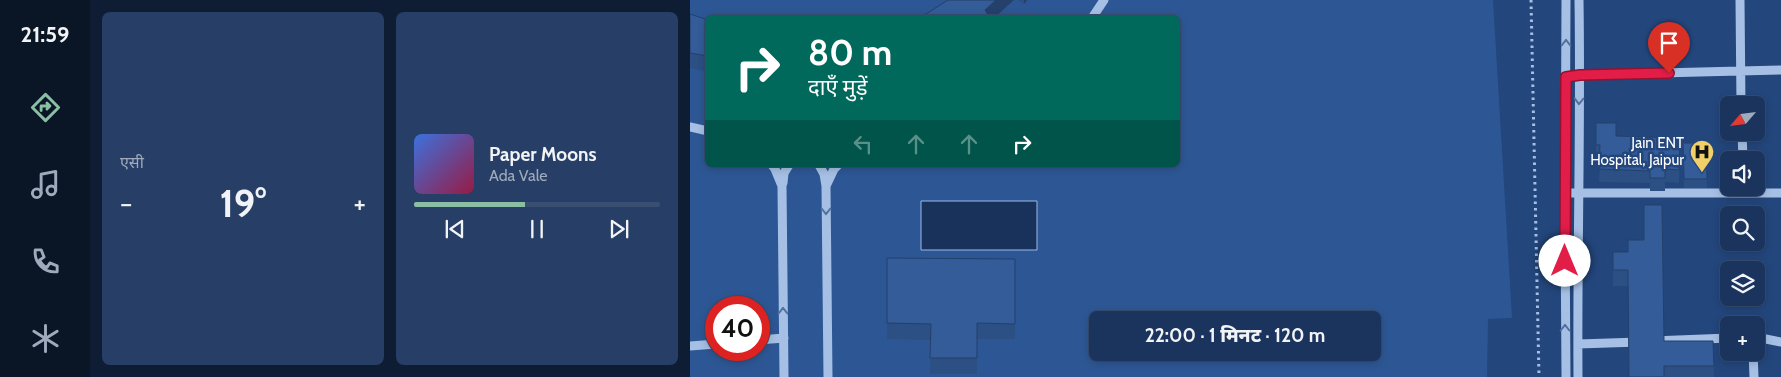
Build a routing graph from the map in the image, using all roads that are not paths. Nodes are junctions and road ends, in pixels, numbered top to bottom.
1 (1104, 0) edge
2 (1566, 0) edge
3 (1578, 0) edge
4 (1740, 0) edge
5 (1094, 15) edge
6 (1781, 70) edge
7 (1741, 72) junction
8 (1580, 75) junction
9 (1566, 77) junction
10 (1741, 96) edge
11 (690, 127) edge
12 (705, 130) edge
13 (774, 167) edge
14 (788, 167) edge
15 (819, 167) edge
16 (836, 167) edge
17 (782, 186) junction
18 (826, 186) junction
19 (1720, 190) edge
20 (1765, 192) edge
21 (1565, 193) junction
22 (1578, 193) junction
23 (1781, 193) edge
24 (784, 338) junction
25 (1720, 338) edge
26 (770, 339) edge
27 (1765, 339) edge
28 (1781, 342) edge
29 (1578, 344) junction
30 (705, 345) edge
31 (690, 346) edge
32 (1753, 361) edge
33 (784, 377) edge
34 (828, 377) edge
35 (1566, 377) edge
36 (1578, 377) edge
37 (1754, 377) edge

1 - 5 street
9 -> 2 street
3 - 8 street
4 - 7 street
6 - 7 street
7 - 8 street
7 - 10 street
8 - 9 street
8 -> 22 street
9 - 21 street
11 - 12 street
13 - 17 street
14 - 17 street
15 - 18 street
16 - 18 street
24 -> 17 street
18 -> 34 street
19 - 22 street
20 - 23 street
21 - 22 street
35 -> 21 street
22 - 29 street
24 - 26 street
24 - 33 street
25 - 29 street
27 - 28 street
29 - 36 street
30 - 31 street
32 - 37 street

